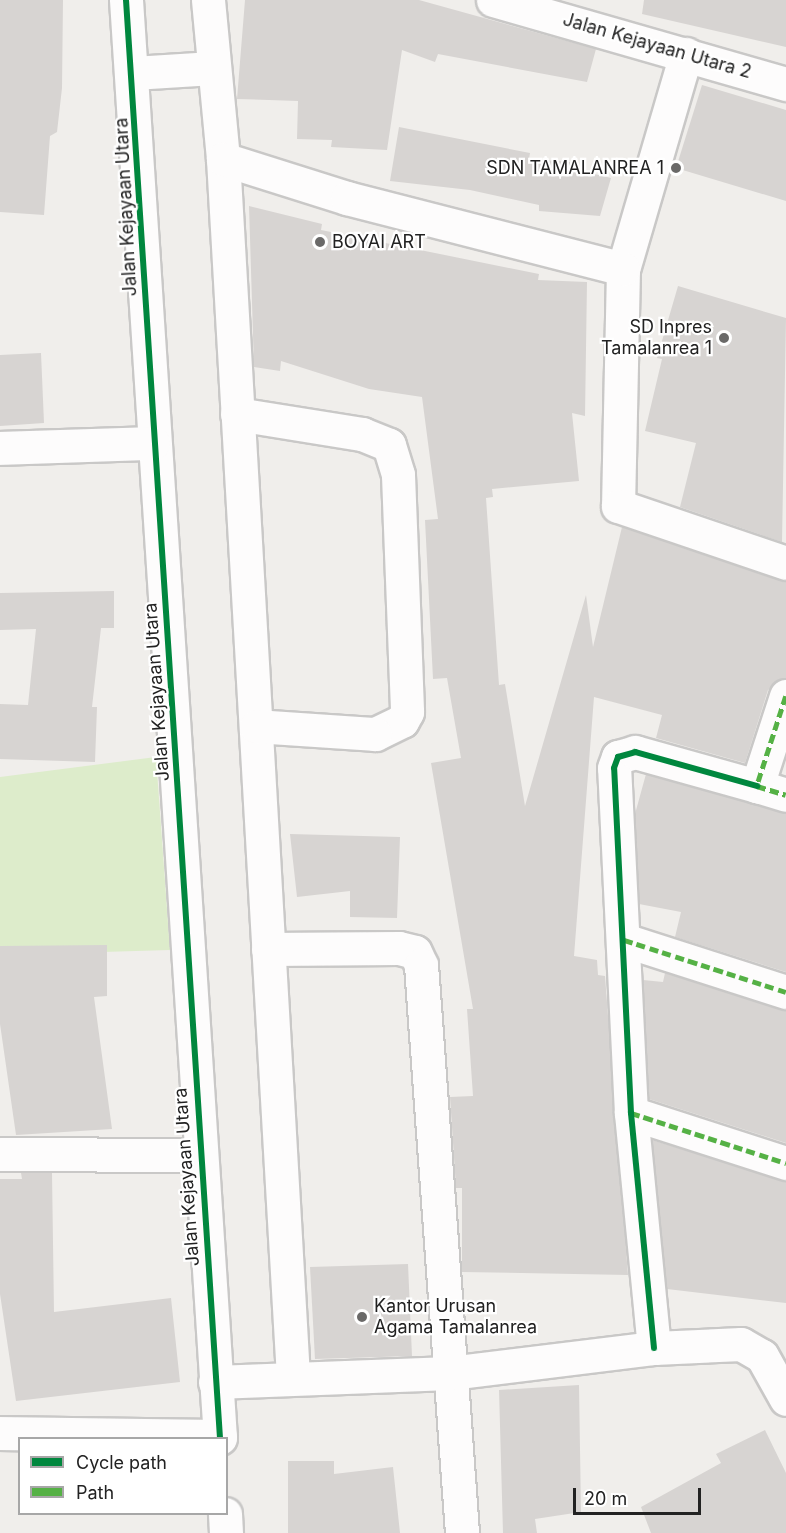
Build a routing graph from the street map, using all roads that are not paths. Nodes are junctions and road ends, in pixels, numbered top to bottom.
1 (126, 0) edge
2 (208, 0) edge
3 (493, 0) edge
4 (686, 54) junction
5 (213, 68) junction
6 (133, 73) junction
7 (786, 84) edge
8 (223, 159) junction
9 (623, 269) junction
10 (237, 414) junction
11 (153, 443) junction
12 (0, 448) edge
13 (786, 562) edge
14 (786, 696) edge
15 (256, 726) junction
16 (772, 790) edge
17 (624, 940) junction
18 (268, 949) junction
19 (786, 992) edge
20 (631, 1113) junction
21 (0, 1154) edge
22 (200, 1155) junction
23 (786, 1162) edge
24 (654, 1348) junction
25 (450, 1373) junction
26 (293, 1378) junction
27 (215, 1382) junction
28 (786, 1399) edge
29 (0, 1433) edge
30 (220, 1437) edge
31 (225, 1515) edge
32 (226, 1533) edge
33 (462, 1533) edge

1 - 6 street, Jalan Kejayaan Utara
2 - 5 street
3 - 4 street, Jalan Kejayaan Utara 2
4 - 7 street, Jalan Kejayaan Utara 2
4 - 9 street
5 - 6 street
5 - 8 street
6 - 11 street, Jalan Kejayaan Utara
8 - 9 street
8 - 10 street
9 - 13 street
10 - 15 street
10 - 15 street
11 - 12 street
11 - 22 street, Jalan Kejayaan Utara
14 - 16 street
15 - 18 street
16 - 17 street
17 - 19 street
17 - 20 street
18 - 25 street
18 - 26 street
20 - 23 street
20 - 24 street
21 - 22 street
22 - 27 street, Jalan Kejayaan Utara
24 - 25 street
24 - 28 street
25 - 26 street
25 - 33 street
26 - 27 street
27 - 30 street, Jalan Kejayaan Utara
29 - 30 street
31 - 32 street

